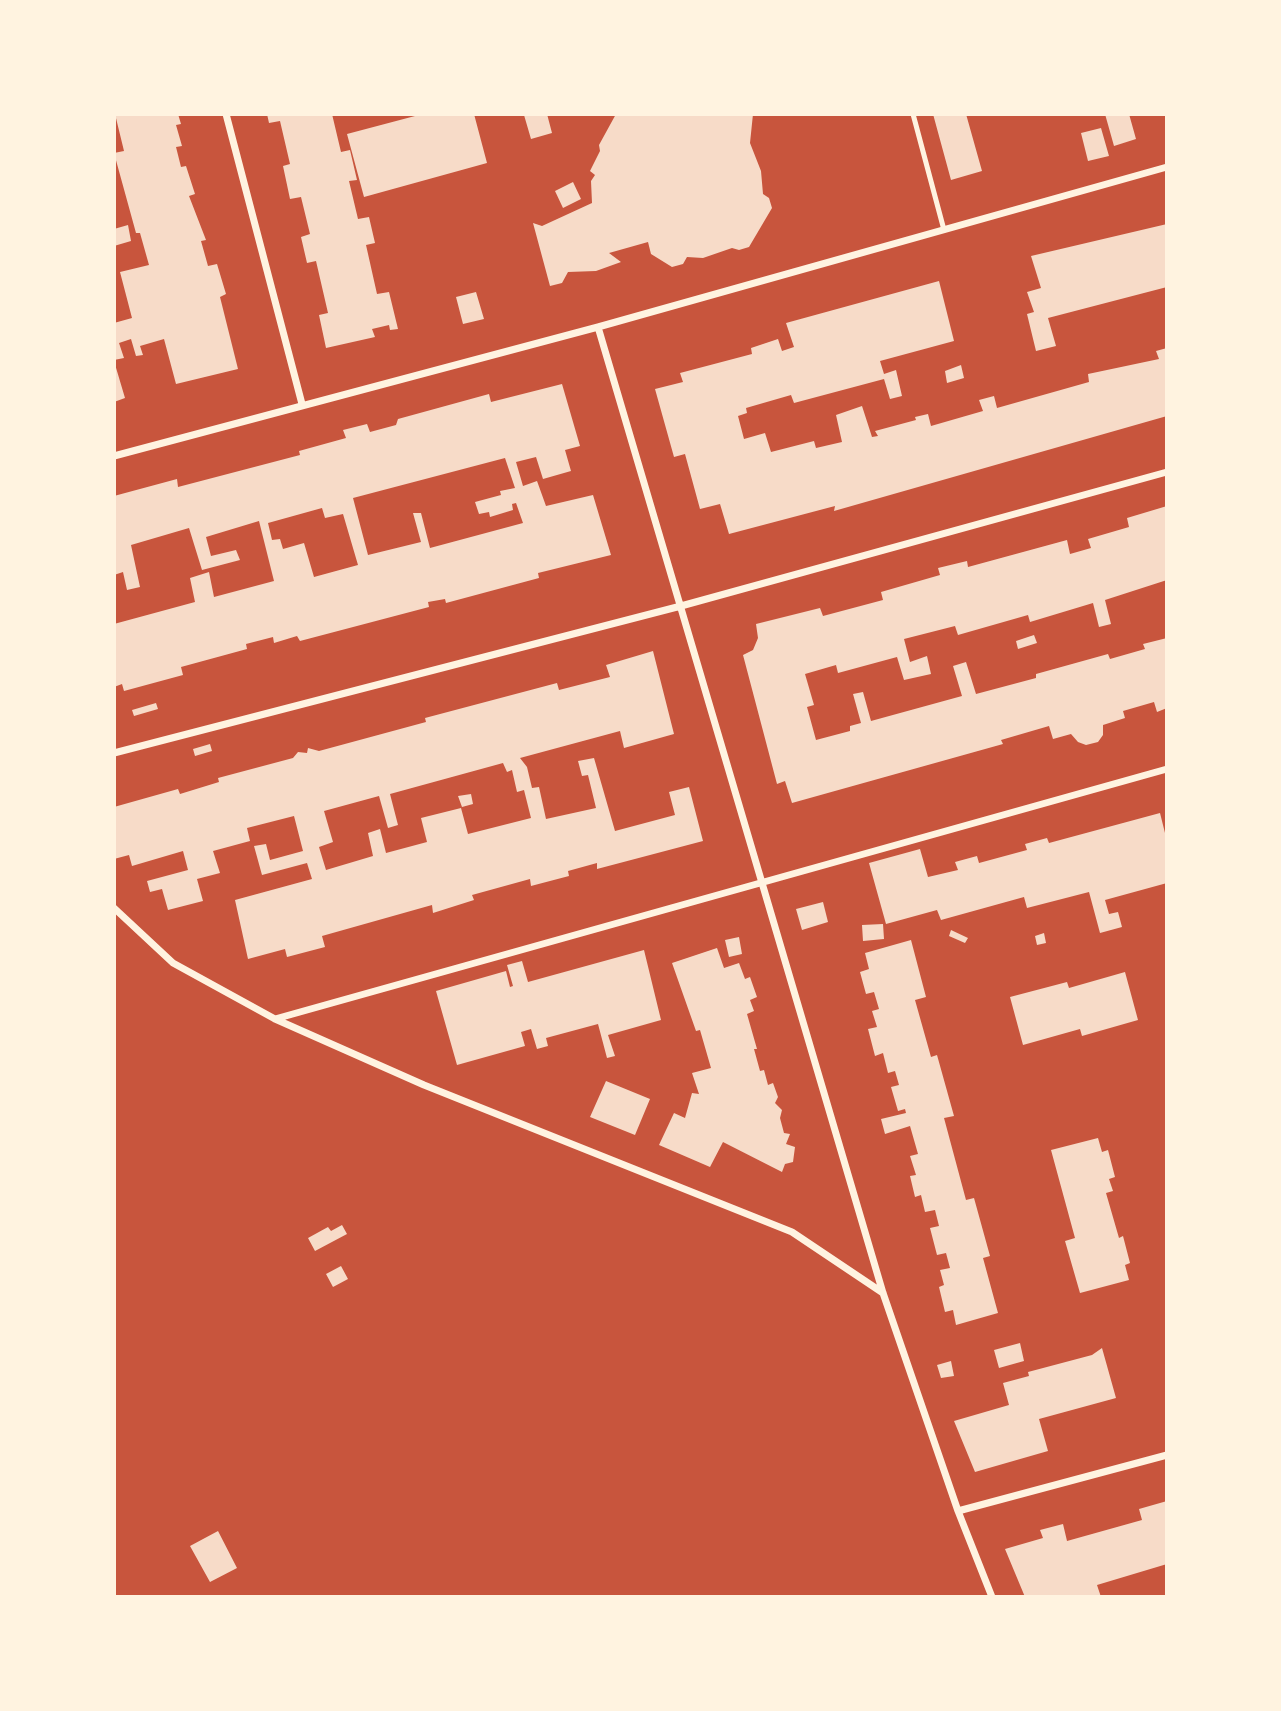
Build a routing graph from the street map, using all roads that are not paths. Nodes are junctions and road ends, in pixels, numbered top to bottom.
1 (226, 114) edge
2 (913, 114) edge
3 (1167, 167) edge
4 (944, 230) junction
5 (598, 327) junction
6 (302, 404) junction
7 (114, 456) edge
8 (1167, 472) edge
9 (681, 606) junction
10 (114, 753) edge
11 (1167, 769) edge
12 (762, 881) junction
13 (114, 908) edge
14 (275, 1019) junction
15 (883, 1293) junction
16 (1167, 1455) edge
17 (958, 1511) junction
18 (992, 1597) edge

1 - 6 street
2 - 4 lane
3 - 4 street
4 - 5 street
5 - 6 street
5 - 9 street
6 - 7 street
8 - 9 street
9 - 10 street
9 - 12 street
11 - 12 street
12 - 14 street
12 - 15 street
13 - 14 street
14 - 15 street
15 - 17 street
16 - 17 street
17 - 18 street

